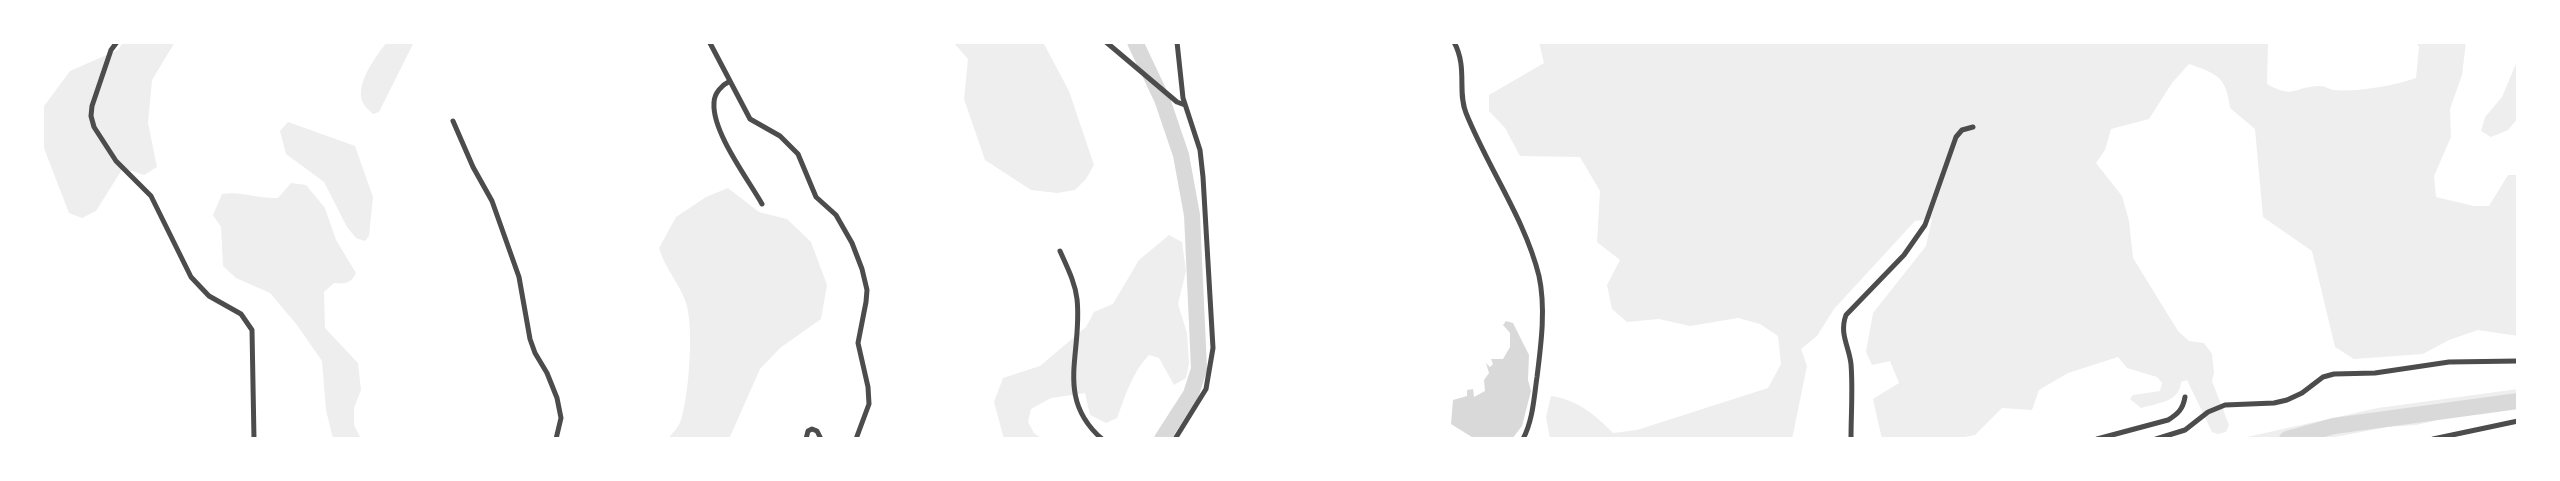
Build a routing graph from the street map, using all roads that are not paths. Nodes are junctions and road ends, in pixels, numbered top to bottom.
1 (117, 42) edge
2 (1106, 42) edge
3 (1177, 42) edge
4 (1454, 42) edge
5 (710, 43) edge
6 (729, 81) junction
7 (1185, 105) junction
8 (453, 121) dead end
9 (1973, 127) dead end
10 (762, 204) dead end
11 (1060, 251) dead end
12 (2518, 361) edge
13 (2186, 397) dead end
14 (2518, 421) edge
15 (254, 439) edge
16 (556, 439) edge
17 (806, 439) edge
18 (821, 439) edge
19 (856, 439) edge
20 (1102, 439) edge
21 (1175, 439) edge
22 (1523, 439) edge
23 (1851, 439) edge
24 (2097, 439) edge
25 (2156, 439) edge
26 (2433, 439) edge

1 - 15 street
2 - 7 street
3 - 7 street
4 - 22 street
5 - 6 street
6 - 10 street
6 - 19 street
7 - 21 street
8 - 16 street
9 - 23 street
11 - 20 street
12 - 25 street
13 - 24 street
14 - 26 street
17 - 18 street

